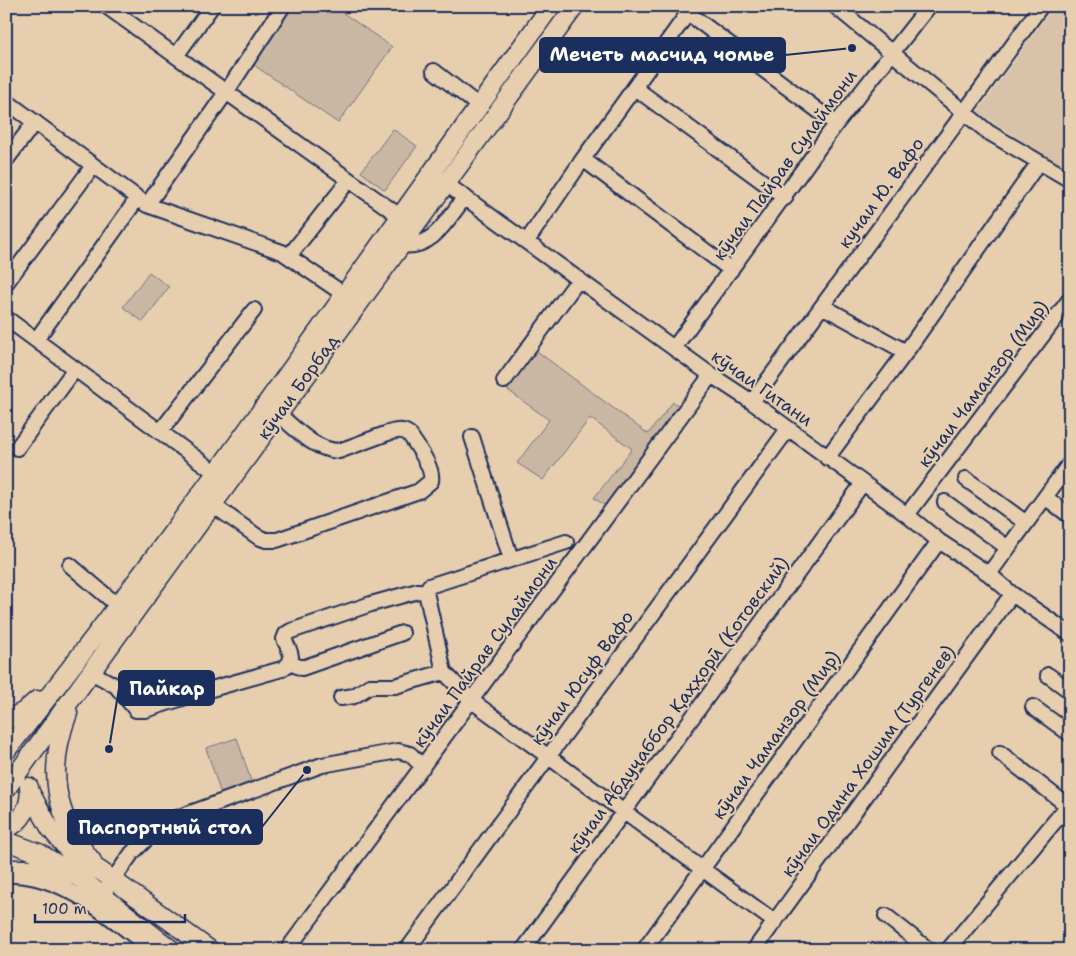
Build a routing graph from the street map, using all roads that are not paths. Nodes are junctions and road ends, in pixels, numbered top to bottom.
1 (106, 6) edge
2 (212, 6) edge
3 (282, 6) edge
4 (551, 6) edge
5 (575, 6) edge
6 (835, 6) edge
7 (929, 6) edge
8 (1041, 6) edge
9 (690, 10) edge
10 (121, 11) edge
11 (893, 53) junction
12 (176, 56) junction
13 (434, 71) dead end
14 (635, 88) junction
15 (226, 91) junction
16 (6, 101) edge
17 (479, 106) junction
18 (965, 112) junction
19 (35, 122) junction
20 (836, 124) junction
21 (583, 159) junction
22 (6, 160) edge
23 (1040, 162) junction
24 (93, 166) junction
25 (431, 173) junction
26 (349, 180) junction
27 (1070, 180) edge
28 (446, 183) junction
29 (465, 197) junction
30 (785, 198) junction
31 (142, 202) junction
32 (401, 217) junction
33 (527, 241) junction
34 (401, 245) junction
35 (288, 256) junction
36 (731, 270) junction
37 (579, 279) junction
38 (6, 283) edge
39 (345, 295) junction
40 (1070, 300) edge
41 (822, 306) junction
42 (254, 310) dead end
43 (6, 318) edge
44 (36, 340) junction
45 (674, 348) junction
46 (906, 352) junction
47 (75, 369) junction
48 (711, 375) junction
49 (504, 382) dead end
50 (752, 402) junction
51 (278, 414) junction
52 (788, 429) junction
53 (160, 432) junction
54 (472, 437) dead end
55 (17, 448) dead end
56 (827, 458) junction
57 (1070, 463) edge
58 (216, 473) junction
59 (966, 479) dead end
60 (863, 484) junction
61 (1045, 497) junction
62 (945, 502) dead end
63 (212, 505) junction
64 (907, 515) junction
65 (1070, 516) edge
66 (1026, 523) junction
67 (939, 541) junction
68 (566, 542) dead end
69 (1008, 548) junction
70 (511, 559) junction
71 (70, 565) dead end
72 (989, 574) junction
73 (426, 592) junction
74 (1012, 594) junction
75 (117, 605) junction
76 (402, 633) dead end
77 (1070, 634) edge
78 (290, 663) junction
79 (91, 672) junction
80 (444, 672) junction
81 (1048, 675) dead end
82 (55, 686) junction
83 (1070, 691) edge
84 (75, 694) junction
85 (341, 698) dead end
86 (472, 701) junction
87 (1034, 707) dead end
88 (6, 720) edge
89 (1070, 734) edge
90 (6, 751) edge
91 (1000, 753) dead end
92 (6, 756) edge
93 (548, 756) junction
94 (423, 767) junction
95 (22, 768) junction
96 (6, 789) edge
97 (30, 792) junction
98 (1069, 804) edge
99 (624, 810) junction
100 (6, 830) edge
101 (6, 840) edge
102 (6, 869) edge
103 (702, 870) junction
104 (23, 872) junction
105 (6, 876) edge
106 (80, 879) junction
107 (106, 881) junction
108 (886, 916) dead end
109 (775, 922) junction
110 (151, 944) edge
111 (172, 950) edge
112 (210, 950) edge
113 (288, 950) edge
114 (407, 950) edge
115 (523, 950) edge
116 (644, 950) edge
117 (754, 950) edge
118 (929, 950) edge
119 (948, 950) edge

1 - 10 street
2 - 12 street
3 - 15 street
4 - 17 main road, кӯчаи Борбад
5 - 28 main road, кӯчаи Борбад
6 - 11 street
7 - 11 street, кӯчаи Пайрав Сулаймони
8 - 18 street, кучаи Ю. Вафо
9 - 14 street
9 - 20 street
10 - 12 street
11 - 18 street
11 - 20 street, кӯчаи Пайрав Сулаймони
12 - 15 street
13 - 17 street
14 - 21 street
14 - 30 street
15 - 26 street
15 - 31 street
16 - 19 street
17 - 25 main road, кӯчаи Борбад
18 - 23 street
18 - 41 street, кучаи Ю. Вафо
19 - 22 street
19 - 24 street
20 - 30 street, кӯчаи Пайрав Сулаймони
21 - 33 street
21 - 36 street
23 - 27 street
23 - 46 street
24 - 31 street
24 - 38 street
25 - 28 street, кӯчаи Гитани
25 - 32 main road, кӯчаи Борбад
26 - 32 street
26 - 35 street
28 - 29 street, кӯчаи Гитани
28 - 34 main road, кӯчаи Борбад
29 - 33 street, кӯчаи Гитани
29 - 34 street
30 - 36 street, кӯчаи Пайрав Сулаймони
31 - 35 street
31 - 44 street
32 - 39 main road, кӯчаи Борбад
33 - 37 street, кӯчаи Гитани
34 - 51 main road, кӯчаи Борбад
35 - 39 street
36 - 45 street, кӯчаи Пайрав Сулаймони
37 - 45 street, кӯчаи Гитани
37 - 49 street
39 - 58 main road, кӯчаи Борбад
40 - 64 street, кӯчаи Чаманзор (Мир)
41 - 46 street
41 - 50 street, кучаи Ю. Вафо
42 - 53 street
43 - 44 street
44 - 47 street
45 - 48 street, кӯчаи Гитани
46 - 56 street
47 - 53 street
47 - 55 street
48 - 50 street, кӯчаи Гитани
48 - 86 street, кӯчаи Пайрав Сулаймони
50 - 52 street, кӯчаи Гитани
51 - 63 main road, кӯчаи Борбад
51 - 63 street
52 - 56 street, кӯчаи Гитани
52 - 93 street, кӯчаи Юсуф Вафо
53 - 58 street
54 - 70 street
56 - 60 street, кӯчаи Гитани
57 - 61 street
58 - 75 main road, кӯчаи Борбад
59 - 66 street
60 - 64 street, кӯчаи Гитани
60 - 99 street, кӯчаи Абдуҷаббор Қаҳҳорӣ (Котовский)
61 - 65 street
61 - 66 street
62 - 69 street
63 - 79 main road, кӯчаи Борбад
64 - 67 street, кӯчаи Гитани
66 - 69 street
67 - 72 street, кӯчаи Гитани
67 - 103 street, кӯчаи Чаманзор (Мир)
68 - 70 street
69 - 72 street
70 - 73 street
71 - 75 street
72 - 74 street, кӯчаи Гитани
73 - 78 street
73 - 80 street
74 - 77 street, кӯчаи Гитани
74 - 109 street, кӯчаи Одина Хошим (Тургенев)
75 - 82 main road, кӯчаи Борбад
76 - 78 street
78 - 79 street
79 - 84 main road, кӯчаи Борбад
80 - 85 street
80 - 86 street
81 - 83 street
82 - 88 main road
82 - 90 main road, кӯчаи Борбад
84 - 95 main road, кӯчаи Борбад
84 - 107 main road
86 - 93 street
86 - 94 street, кӯчаи Пайрав Сулаймони
87 - 89 street
91 - 98 street
92 - 95 main road
93 - 99 street
93 - 114 street, кӯчаи Юсуф Вафо
94 - 107 street
94 - 113 street, кӯчаи Пайрав Сулаймони
95 - 96 main road, кӯчаи Борбад
95 - 97 main road
97 - 100 main road
97 - 107 main road
98 - 119 street
99 - 103 street
99 - 115 street, кӯчаи Абдуҷаббор Қаҳҳорӣ (Котовский)
101 - 106 main road
102 - 104 main road
103 - 109 street
103 - 116 street, кӯчаи Чаманзор (Мир)
104 - 105 street
104 - 106 main road
104 - 110 street
106 - 107 main road
107 - 110 main road
107 - 112 main road
108 - 118 street
109 - 117 street, кӯчаи Одина Хошим (Тургенев)
110 - 111 main road

